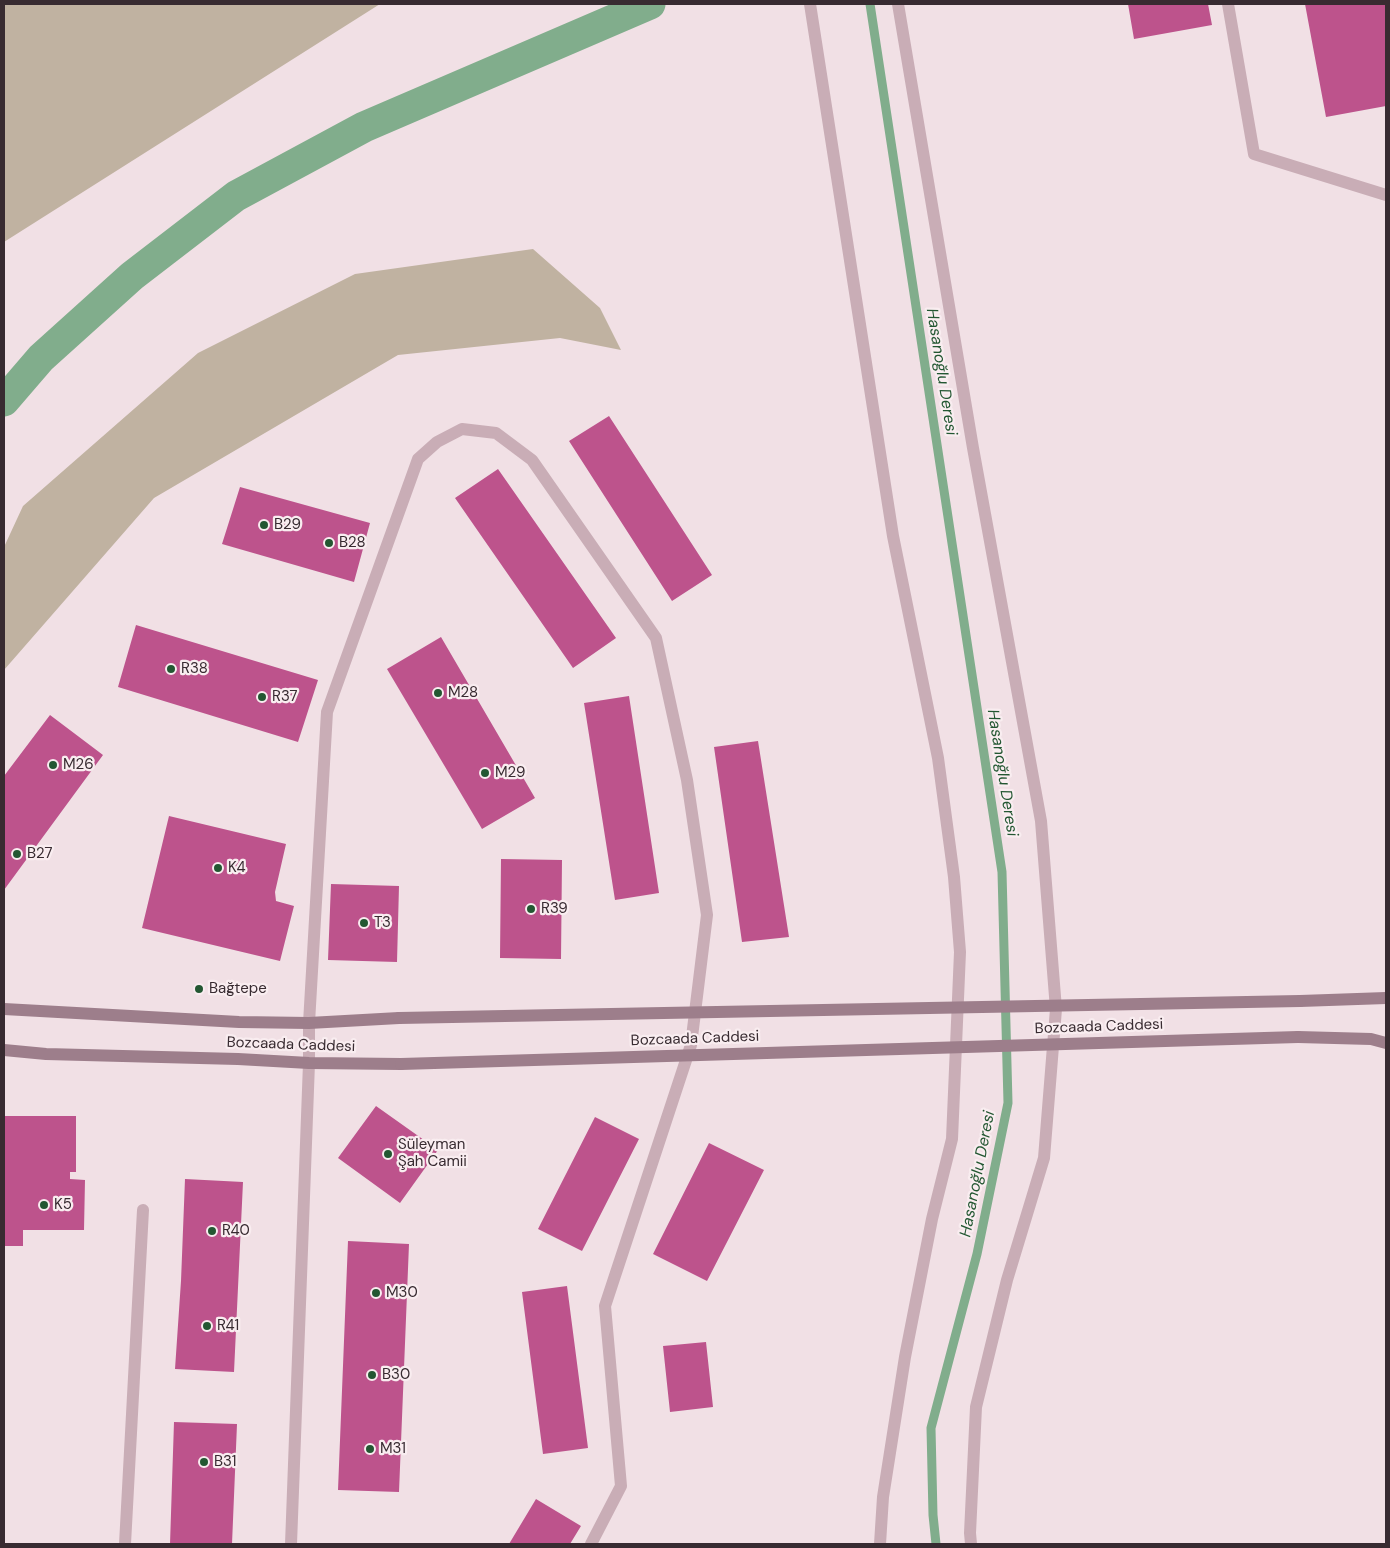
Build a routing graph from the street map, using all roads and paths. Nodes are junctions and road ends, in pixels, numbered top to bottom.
1 (810, 4) edge
2 (898, 4) edge
3 (1228, 4) edge
4 (1386, 196) edge
5 (1386, 998) edge
6 (4, 1009) edge
7 (309, 1023) junction
8 (1386, 1043) edge
9 (4, 1050) edge
10 (309, 1063) junction
11 (143, 1210) dead end
12 (125, 1544) edge
13 (291, 1544) edge
14 (592, 1544) edge
15 (880, 1544) edge
16 (971, 1544) edge

1 - 15 street
2 - 16 street
3 - 4 street
5 - 7 street, Bozcaada Caddesi, bridge
6 - 7 street, Bozcaada Caddesi
7 - 10 street
7 - 14 street
8 - 10 street, Bozcaada Caddesi, bridge
9 - 10 street, Bozcaada Caddesi
10 - 13 street
11 - 12 street

